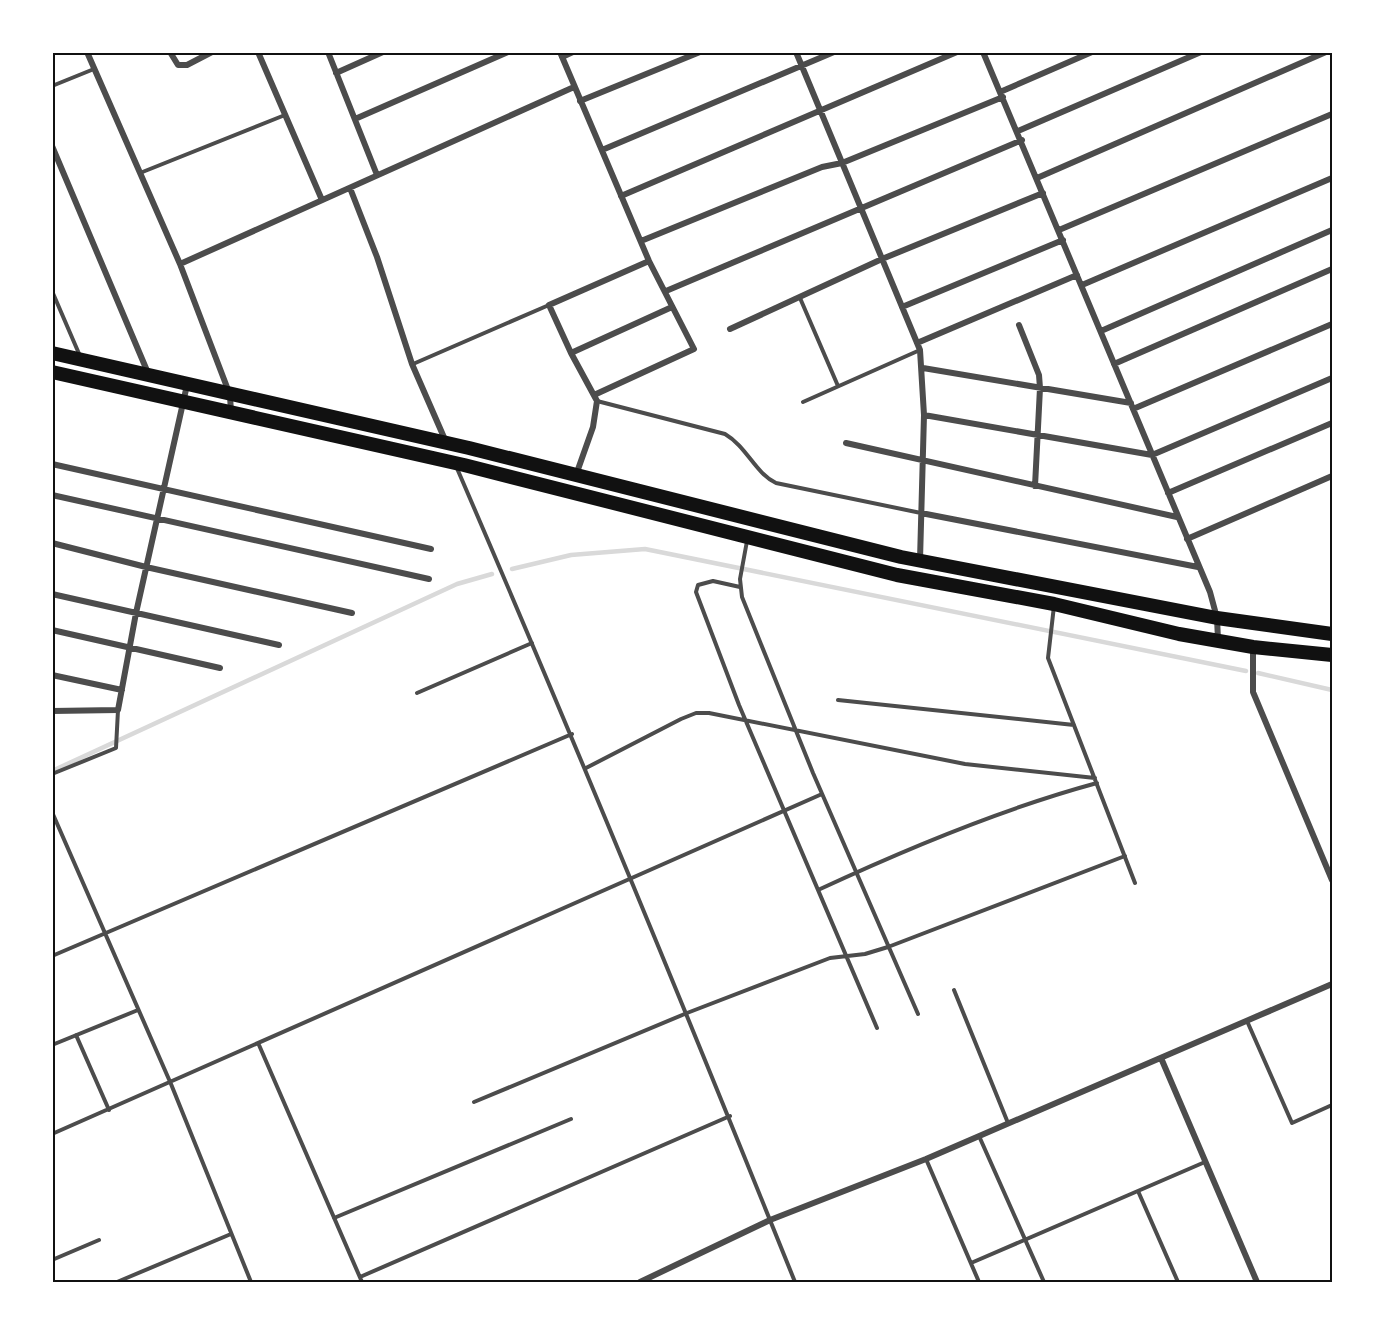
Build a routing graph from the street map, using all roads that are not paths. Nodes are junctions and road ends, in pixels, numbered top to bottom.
1 (87, 52) edge
2 (170, 52) edge
3 (212, 52) edge
4 (258, 52) edge
5 (328, 52) edge
6 (383, 52) edge
7 (508, 52) edge
8 (573, 52) edge
9 (700, 52) edge
10 (796, 52) edge
11 (834, 52) edge
12 (957, 52) edge
13 (983, 52) edge
14 (1092, 52) edge
15 (1201, 52) edge
16 (1326, 52) edge
17 (561, 55) edge
18 (801, 66) junction
19 (94, 69) junction
20 (336, 73) junction
21 (52, 86) edge
22 (574, 87) junction
23 (1002, 94) junction
24 (580, 101) junction
25 (821, 112) junction
26 (1332, 114) edge
27 (285, 115) junction
28 (355, 119) junction
29 (1018, 131) junction
30 (1022, 141) junction
31 (52, 146) edge
32 (602, 150) junction
33 (842, 163) junction
34 (140, 172) junction
35 (377, 175) junction
36 (1037, 178) junction
37 (1332, 178) edge
38 (350, 188) junction
39 (1043, 193) junction
40 (621, 196) junction
41 (322, 200) junction
42 (861, 209) junction
43 (1059, 230) junction
44 (1332, 230) edge
45 (1063, 240) junction
46 (641, 241) junction
47 (882, 259) junction
48 (649, 261) junction
49 (180, 264) junction
50 (1332, 269) edge
51 (1077, 275) junction
52 (1082, 285) junction
53 (52, 291) edge
54 (666, 291) junction
55 (800, 298) junction
56 (549, 305) junction
57 (902, 307) junction
58 (672, 308) junction
59 (1332, 324) edge
60 (1019, 325) dead end
61 (730, 329) dead end
62 (1101, 331) junction
63 (919, 346) junction
64 (52, 353) edge
65 (571, 353) junction
66 (81, 360) junction
67 (412, 364) junction
68 (1114, 364) junction
69 (924, 368) junction
70 (52, 372) edge
71 (149, 376) junction
72 (1332, 378) edge
73 (187, 385) junction
74 (838, 386) junction
75 (1040, 388) junction
76 (230, 395) junction
77 (596, 398) junction
78 (802, 402) dead end
79 (184, 403) junction
80 (1132, 406) junction
81 (231, 414) junction
82 (924, 415) junction
83 (1332, 423) edge
84 (1038, 435) junction
85 (447, 443) junction
86 (846, 444) dead end
87 (1152, 455) junction
88 (923, 462) junction
89 (455, 463) junction
90 (52, 464) edge
91 (576, 476) junction
92 (1332, 476) edge
93 (1035, 486) junction
94 (165, 487) junction
95 (1168, 493) junction
96 (52, 495) edge
97 (921, 513) junction
98 (1178, 517) junction
99 (158, 519) junction
100 (747, 539) junction
101 (1187, 539) junction
102 (52, 543) edge
103 (431, 549) dead end
104 (920, 561) junction
105 (147, 567) junction
106 (1198, 567) junction
107 (429, 579) dead end
108 (740, 587) junction
109 (52, 594) edge
110 (1054, 604) junction
111 (136, 613) junction
112 (352, 614) dead end
113 (1217, 618) junction
114 (52, 630) edge
115 (1332, 634) edge
116 (1218, 640) junction
117 (532, 643) junction
118 (279, 645) dead end
119 (130, 647) junction
120 (1252, 647) junction
121 (1332, 655) edge
122 (220, 668) dead end
123 (52, 675) edge
124 (122, 690) junction
125 (417, 693) dead end
126 (838, 699) dead end
127 (118, 710) junction
128 (52, 711) edge
129 (746, 722) junction
130 (1074, 725) junction
131 (795, 730) junction
132 (572, 734) junction
133 (586, 768) junction
134 (52, 774) edge
135 (1096, 781) junction
136 (822, 794) junction
137 (784, 811) junction
138 (52, 812) edge
139 (1125, 856) junction
140 (856, 872) junction
141 (632, 879) junction
142 (1332, 880) edge
143 (1135, 883) dead end
144 (818, 890) junction
145 (105, 934) junction
146 (888, 947) junction
147 (52, 956) edge
148 (846, 957) junction
149 (1332, 984) edge
150 (954, 990) dead end
151 (138, 1010) junction
152 (687, 1013) junction
153 (918, 1014) dead end
154 (1247, 1021) junction
155 (877, 1028) dead end
156 (76, 1035) junction
157 (52, 1045) edge
158 (259, 1045) junction
159 (1161, 1058) junction
160 (171, 1084) junction
161 (474, 1102) dead end
162 (1332, 1105) edge
163 (109, 1110) junction
164 (730, 1116) junction
165 (571, 1119) dead end
166 (1009, 1124) junction
167 (52, 1134) edge
168 (979, 1136) junction
169 (926, 1159) junction
170 (1205, 1162) junction
171 (1138, 1191) junction
172 (334, 1218) junction
173 (770, 1220) junction
174 (231, 1234) junction
175 (99, 1239) dead end
176 (1025, 1240) junction
177 (52, 1260) edge
178 (971, 1263) junction
179 (360, 1276) junction
180 (117, 1282) edge
181 (251, 1282) edge
182 (362, 1282) edge
183 (640, 1282) edge
184 (795, 1282) edge
185 (980, 1282) edge
186 (1044, 1282) edge
187 (1178, 1282) edge
188 (1257, 1282) edge

1 - 19 street
2 - 3 street
4 - 27 street
5 - 20 street
6 - 20 street
7 - 28 street
8 - 17 street
9 - 24 street
10 - 18 street
11 - 18 street
12 - 25 street
13 - 23 street
14 - 23 street
15 - 29 street
16 - 36 street
17 - 22 street
18 - 25 street
18 - 32 street
19 - 21 lane
19 - 34 street
20 - 28 street
22 - 24 street
22 - 35 street
23 - 29 street
23 - 33 street
24 - 32 street
25 - 33 street
25 - 40 street
26 - 43 street
27 - 34 lane
27 - 41 street
28 - 35 street
29 - 30 street
30 - 36 street
30 - 42 street
31 - 71 street
32 - 40 street
33 - 42 street
33 - 46 street
34 - 49 street
35 - 38 street
36 - 39 street
37 - 52 street
38 - 41 street
38 - 67 street
39 - 43 street
39 - 47 street
40 - 46 street
41 - 49 street
42 - 47 street
42 - 54 street
43 - 45 street
44 - 62 street
45 - 51 street
45 - 57 street
46 - 48 street
47 - 55 street
47 - 57 street
48 - 54 street
48 - 56 street
49 - 76 street
50 - 68 street
51 - 52 street
51 - 63 street
52 - 62 street
53 - 66 lane
54 - 58 street
55 - 61 street
55 - 74 lane
56 - 65 street
56 - 67 lane
57 - 63 street
58 - 65 street
58 - 77 street
59 - 80 street
60 - 75 street
62 - 68 street
63 - 69 street
63 - 74 lane
64 - 66 main road
65 - 77 street
66 - 71 main road
67 - 85 street
68 - 80 street
69 - 75 street
69 - 82 street
70 - 79 main road
71 - 73 main road
72 - 87 street
73 - 76 main road
73 - 79 street
74 - 78 lane
75 - 80 street
75 - 84 street
76 - 81 street
76 - 85 main road
77 - 91 street
77 - 97 lane
79 - 81 main road
79 - 94 street
80 - 87 street
81 - 89 main road
82 - 84 street
82 - 88 street
83 - 95 street
84 - 87 street
84 - 93 street
85 - 89 lane
85 - 91 main road
86 - 88 street
87 - 95 street
88 - 93 street
88 - 97 street
89 - 100 main road
89 - 117 lane
90 - 94 street
91 - 104 main road
92 - 101 street
93 - 98 street
94 - 99 street
94 - 103 street
95 - 98 street
96 - 99 street
97 - 104 street
97 - 106 street
98 - 101 street
99 - 105 street
99 - 107 street
100 - 108 lane
100 - 110 main road
101 - 106 street
102 - 105 street
104 - 113 main road
105 - 111 street
105 - 112 street
106 - 113 street
108 - 129 lane
108 - 131 lane
109 - 111 street
110 - 116 main road
110 - 130 lane
111 - 118 street
111 - 119 street
113 - 115 main road
113 - 116 street
114 - 119 street
116 - 120 main road
117 - 125 lane
117 - 132 lane
119 - 122 street
119 - 124 street
120 - 121 main road
120 - 142 street
123 - 124 street
124 - 127 street
126 - 130 lane
127 - 128 street
127 - 134 lane
129 - 131 lane
129 - 133 lane
129 - 137 lane
130 - 135 lane
131 - 135 lane
131 - 136 lane
132 - 133 lane
132 - 145 lane
133 - 141 lane
135 - 139 lane
135 - 140 lane
136 - 137 lane
136 - 140 lane
137 - 141 lane
137 - 144 lane
138 - 145 lane
139 - 143 lane
139 - 146 lane
140 - 144 lane
140 - 146 lane
141 - 152 lane
141 - 158 lane
144 - 148 lane
145 - 147 lane
145 - 151 lane
146 - 148 lane
146 - 153 lane
148 - 152 lane
148 - 155 lane
149 - 154 street
150 - 166 lane
151 - 156 lane
151 - 160 lane
152 - 161 lane
152 - 164 lane
154 - 159 street
154 - 162 lane
156 - 157 lane
156 - 163 lane
158 - 160 lane
158 - 172 lane
159 - 166 street
159 - 170 street
160 - 163 lane
160 - 174 lane
163 - 167 lane
164 - 173 lane
164 - 179 lane
165 - 172 lane
166 - 168 street
168 - 169 street
168 - 176 lane
169 - 173 street
169 - 178 lane
170 - 171 lane
170 - 188 street
171 - 176 lane
171 - 187 lane
172 - 179 lane
173 - 183 street
173 - 184 lane
174 - 180 lane
174 - 181 lane
175 - 177 lane
176 - 178 lane
176 - 186 lane
178 - 185 lane
179 - 182 lane

